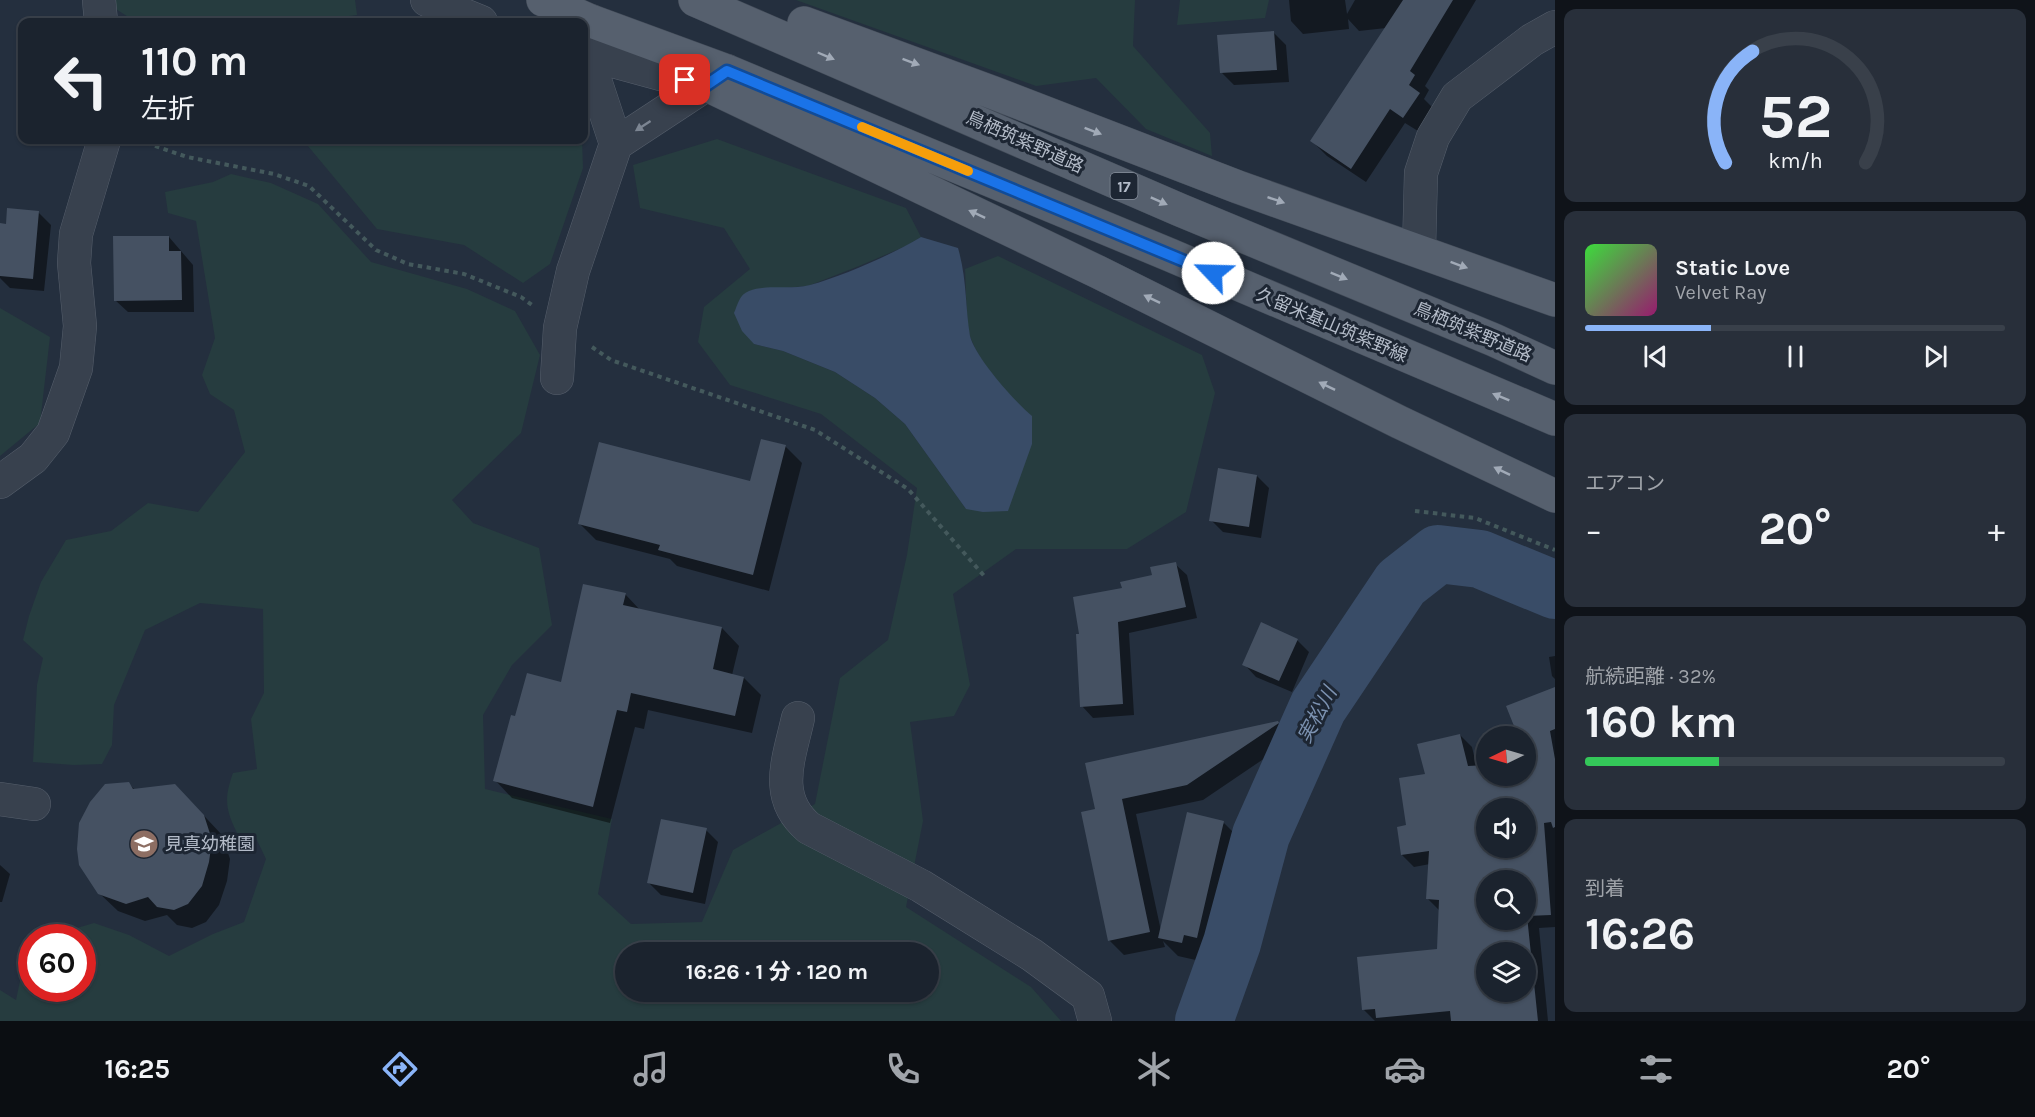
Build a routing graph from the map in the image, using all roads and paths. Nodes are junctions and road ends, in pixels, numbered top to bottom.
1 (99, 0) edge
2 (427, 0) edge
3 (543, 0) edge
4 (695, 0) edge
5 (737, 0) edge
6 (101, 18) edge
7 (471, 18) edge
8 (584, 18) edge
9 (588, 20) edge
10 (591, 21) junction
11 (1555, 27) edge
12 (588, 37) edge
13 (588, 54) edge
14 (588, 62) edge
15 (716, 78) junction
16 (103, 144) edge
17 (616, 144) junction
18 (1419, 250) junction
19 (1555, 300) edge
20 (1555, 368) edge
21 (557, 378) dead end
22 (1555, 419) edge
23 (0, 482) edge
24 (1555, 496) edge
25 (1415, 511) dead end
26 (1555, 550) edge
27 (798, 718) dead end
28 (0, 799) edge
29 (34, 804) dead end
30 (1095, 1021) edge

1 - 6 street
2 - 7 street
3 - 8 main road
4 -> 20 main road, 鳥栖筑紫野道路 / 17
5 -> 18 main road
9 - 10 main road
10 - 12 street
10 - 15 main road
11 - 18 street
13 - 15 street
14 - 17 street
15 -> 17 street
22 -> 15 main road, 久留米基山筑紫野線
24 -> 15 main road
16 - 23 street
17 - 21 street
18 -> 19 main road
25 - 26 path
27 - 30 street
28 - 29 street

